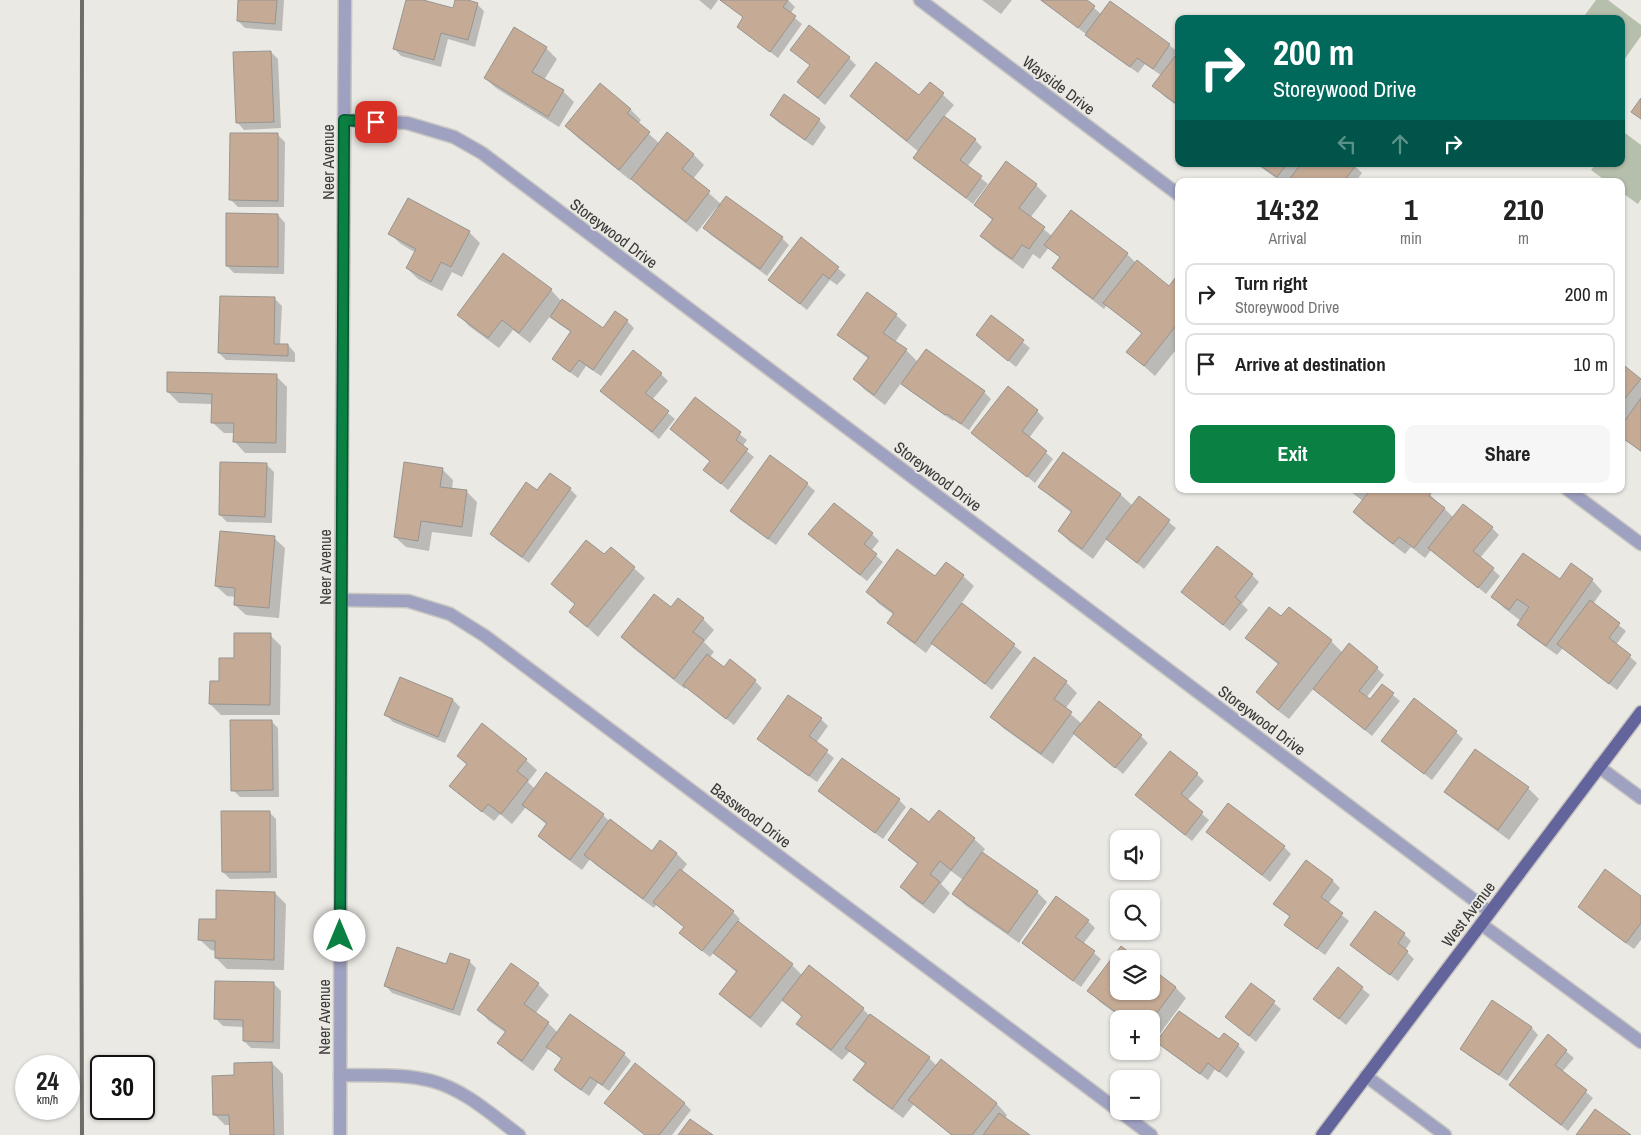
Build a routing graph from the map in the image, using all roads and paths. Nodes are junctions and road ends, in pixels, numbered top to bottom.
1 (345, 0) edge
2 (920, 0) edge
3 (344, 120) junction
4 (1175, 192) edge
5 (1572, 493) edge
6 (1641, 544) edge
7 (342, 600) junction
8 (1641, 712) edge
9 (1599, 767) junction
10 (1641, 798) edge
11 (1490, 912) junction
12 (1481, 924) junction
13 (1641, 1042) edge
14 (340, 1075) junction
15 (1366, 1076) junction
16 (1110, 1104) edge
17 (1131, 1120) edge
18 (340, 1135) edge
19 (519, 1135) edge
20 (1151, 1135) edge
21 (1322, 1135) edge
22 (1445, 1135) edge

1 - 3 street, Neer Avenue
2 - 4 street, Wayside Drive
3 - 7 street, Neer Avenue
3 - 11 street, Storeywood Drive
5 - 6 street
7 - 14 street, Neer Avenue
7 - 16 street, Basswood Drive
8 - 9 main road, West Avenue
9 - 10 street
9 - 11 main road, West Avenue
11 - 12 main road, West Avenue
12 - 13 street
12 - 15 main road, West Avenue
14 - 18 street, Neer Avenue
14 - 19 street
15 - 21 main road, West Avenue
15 - 22 street
17 - 20 street, Basswood Drive

